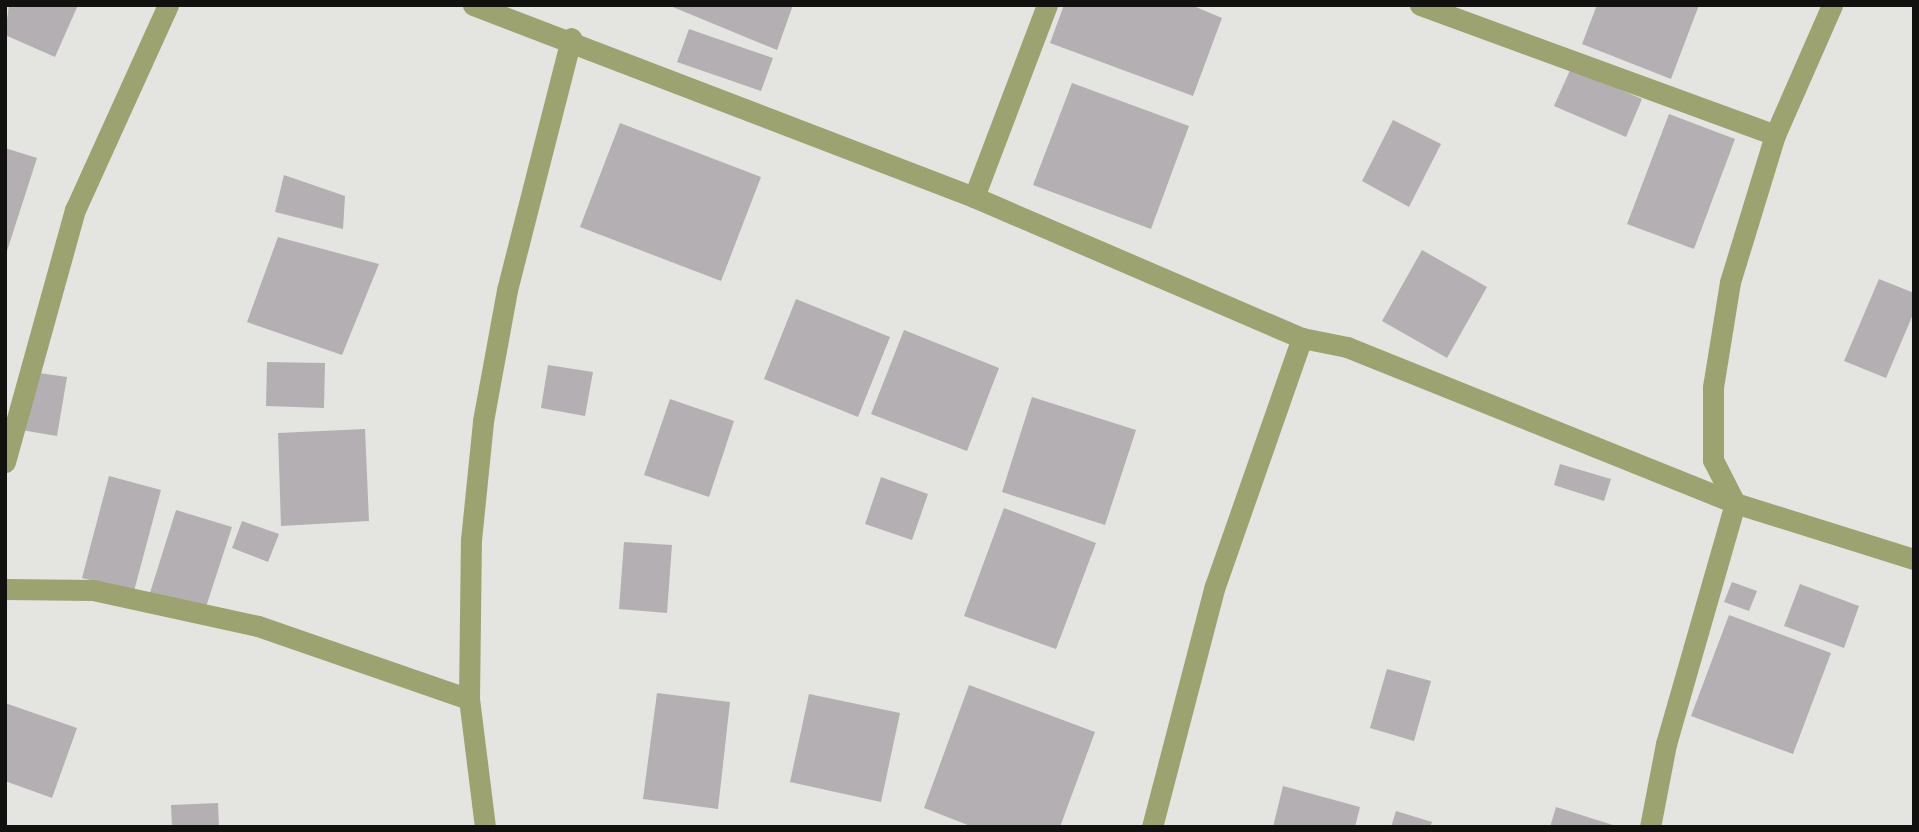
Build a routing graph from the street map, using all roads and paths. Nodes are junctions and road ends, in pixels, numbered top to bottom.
1 (168, 5) edge
2 (473, 5) edge
3 (1047, 5) edge
4 (1420, 5) edge
5 (1832, 5) edge
6 (571, 38) junction
7 (1775, 135) junction
8 (974, 197) junction
9 (1302, 338) junction
10 (5, 462) edge
11 (1735, 503) junction
12 (1914, 559) edge
13 (5, 590) edge
14 (469, 699) junction
15 (485, 827) edge
16 (1152, 827) edge
17 (1650, 827) edge

1 - 10 street
2 - 6 street
3 - 8 street
4 - 7 street
5 - 7 street
6 - 8 street
6 - 14 street
7 - 11 street
8 - 9 street
9 - 11 street
9 - 16 street
11 - 12 street
11 - 17 street
13 - 14 street
14 - 15 street

